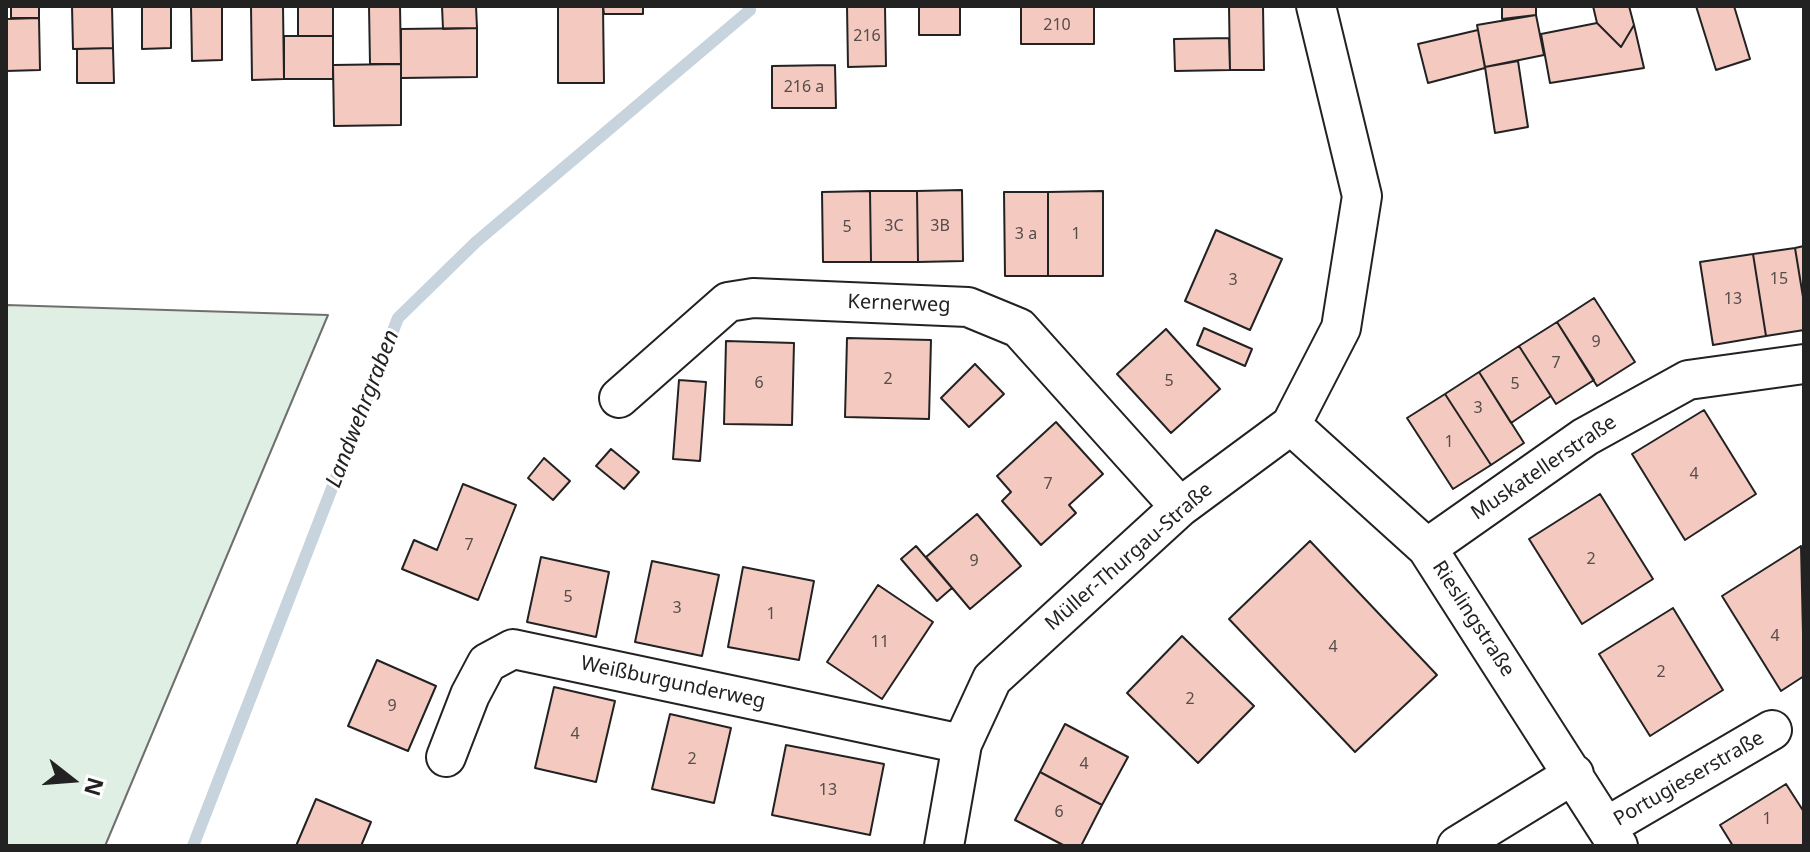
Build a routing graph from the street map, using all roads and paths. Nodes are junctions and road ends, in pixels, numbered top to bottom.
1 (1316, 6) edge
2 (1804, 364) edge
3 (619, 398) dead end
4 (1291, 425) junction
5 (1180, 507) junction
6 (1427, 548) junction
7 (1772, 730) dead end
8 (962, 744) junction
9 (446, 757) dead end
10 (1574, 774) junction
11 (1612, 837) edge
12 (944, 846) edge
13 (1457, 846) edge

1 - 4 street, Müller-Thurgau-Straße
2 - 6 street, Muskatellerstraße
3 - 5 street, Kernerweg
4 - 5 street, Müller-Thurgau-Straße
4 - 6 street, Rieslingstraße
5 - 8 street, Müller-Thurgau-Straße
6 - 10 street, Rieslingstraße
7 - 11 street, Portugieserstraße
8 - 9 street, Weißburgunderweg
8 - 12 street, Müller-Thurgau-Straße
10 - 11 street, Rieslingstraße
10 - 13 street

